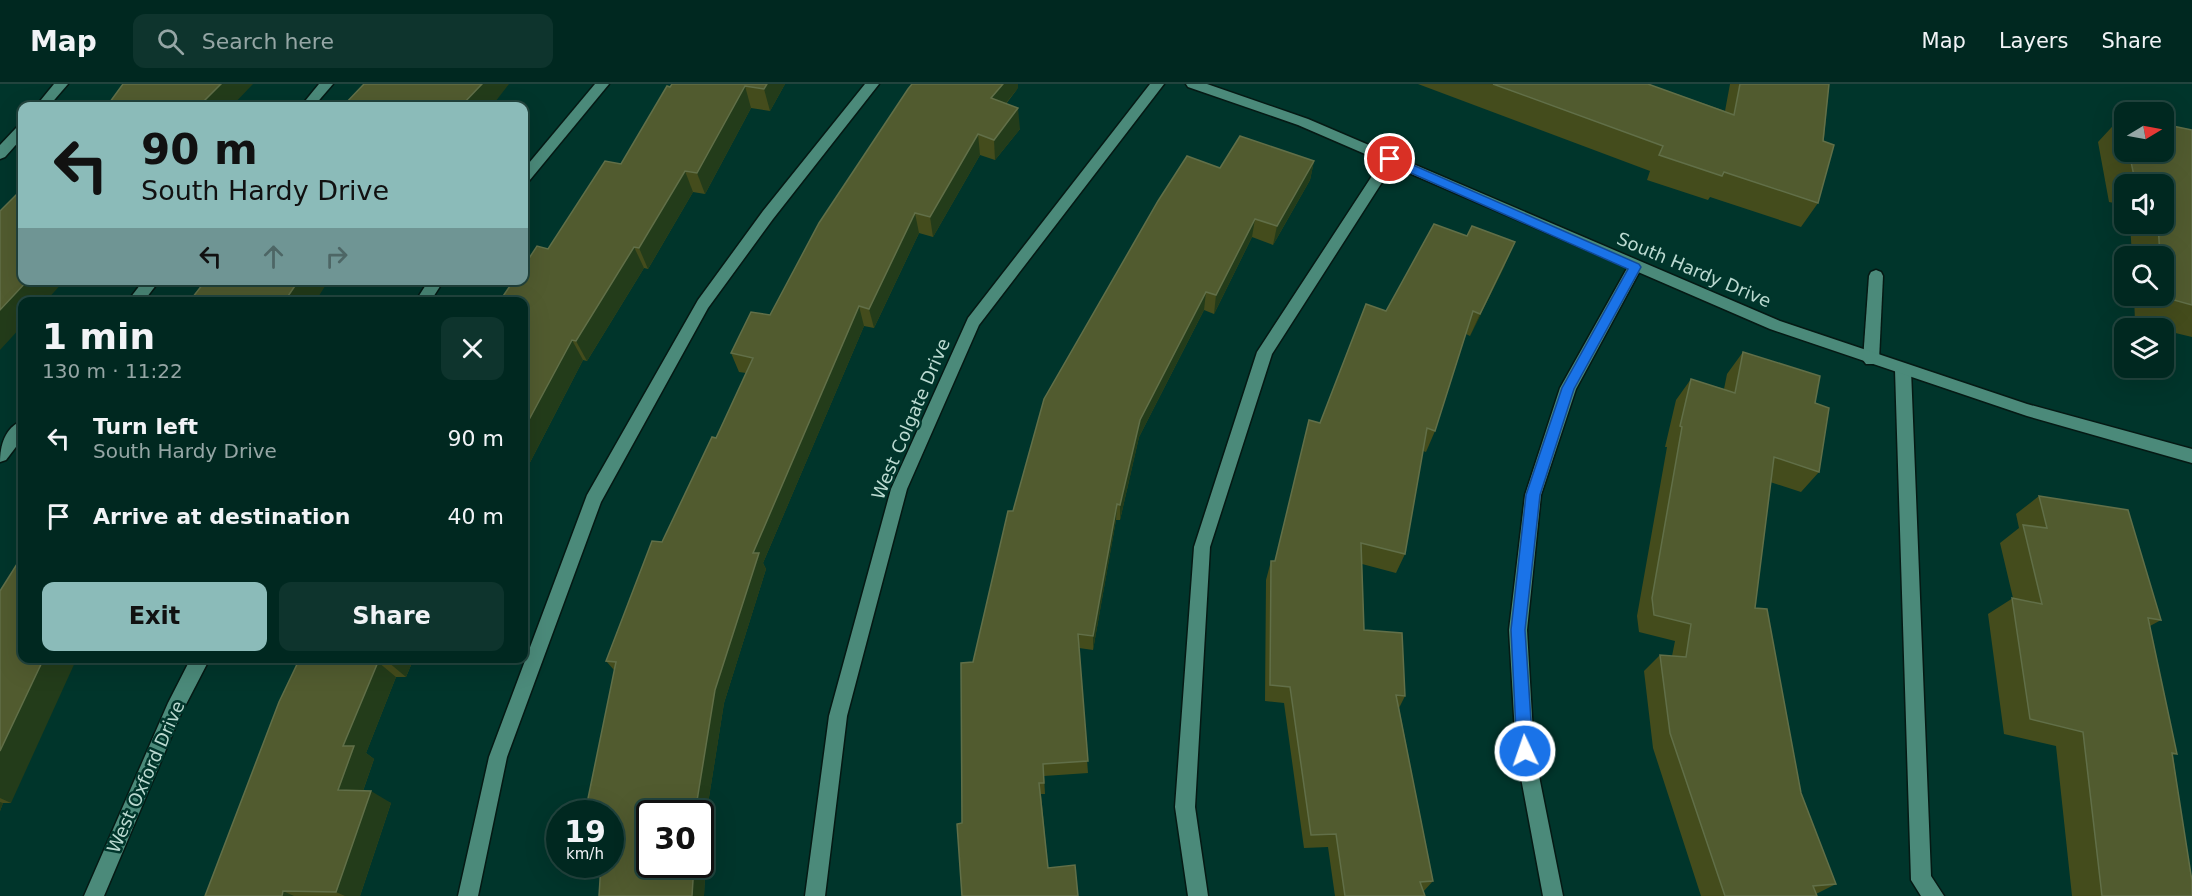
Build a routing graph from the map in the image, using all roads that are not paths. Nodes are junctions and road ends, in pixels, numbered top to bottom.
1 (61, 84) edge
2 (326, 84) edge
3 (602, 84) edge
4 (872, 84) edge
5 (1157, 84) edge
6 (1194, 84) edge
7 (45, 102) edge
8 (310, 102) edge
9 (18, 134) edge
10 (0, 154) edge
11 (1390, 159) junction
12 (528, 173) edge
13 (1635, 267) junction
14 (1876, 276) dead end
15 (149, 285) edge
16 (138, 297) edge
17 (1871, 360) junction
18 (1903, 370) junction
19 (18, 433) edge
20 (0, 455) edge
21 (2192, 456) edge
22 (198, 663) edge
23 (93, 896) edge
24 (468, 896) edge
25 (815, 896) edge
26 (1198, 896) edge
27 (1553, 896) edge
28 (1934, 896) edge

1 - 7 street
2 - 8 street
3 - 12 street
4 - 24 street
5 - 25 street, West Colgate Drive
6 - 11 street, South Hardy Drive
9 - 10 street
11 - 13 street, South Hardy Drive
11 - 26 street
13 - 17 street, South Hardy Drive
13 - 27 street
14 - 17 street
15 - 16 street
17 - 18 street, South Hardy Drive
18 - 21 street, South Hardy Drive
18 - 28 street
19 - 20 street
22 - 23 street, West Oxford Drive

